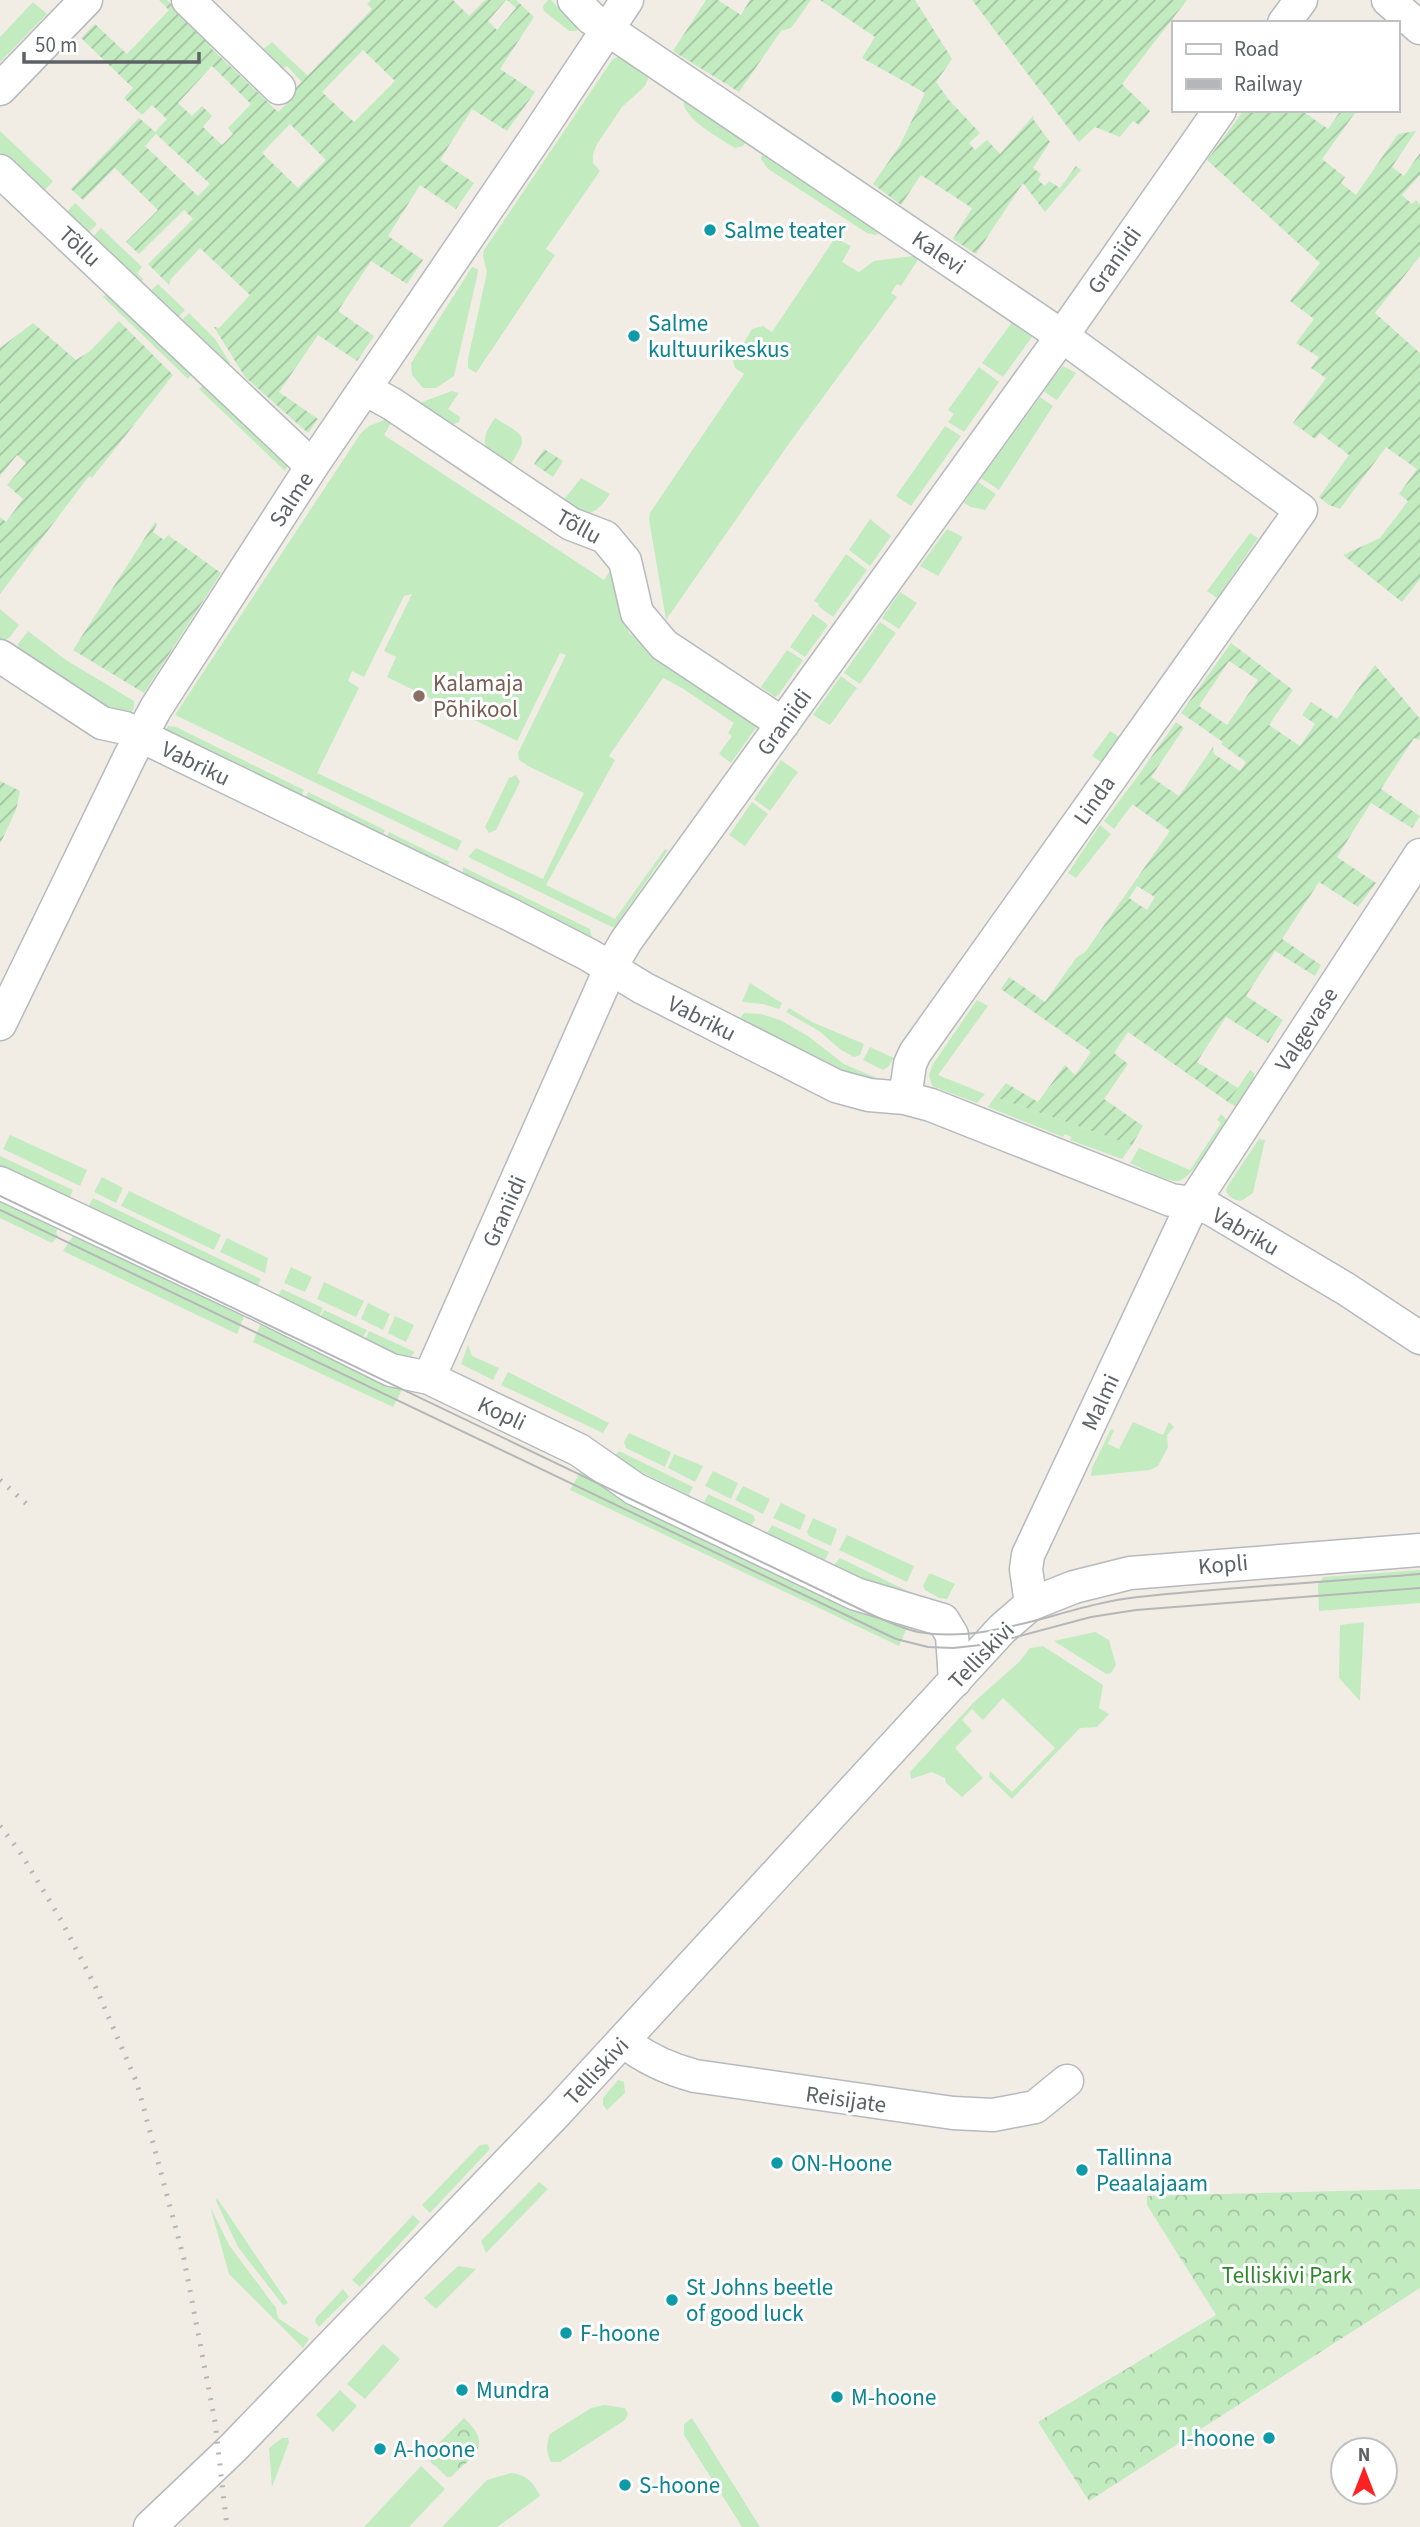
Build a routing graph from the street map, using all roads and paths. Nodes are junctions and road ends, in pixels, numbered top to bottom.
1 (86, 0) edge
2 (188, 0) edge
3 (573, 0) edge
4 (627, 0) edge
5 (1301, 0) edge
6 (1388, 0) edge
7 (1285, 21) edge
8 (607, 28) junction
9 (1420, 28) edge
10 (279, 88) dead end
11 (0, 89) edge
12 (1219, 112) edge
13 (0, 171) edge
14 (1062, 336) junction
15 (365, 389) junction
16 (312, 466) junction
17 (1301, 510) joint
18 (0, 656) edge
19 (783, 724) junction
20 (141, 736) junction
21 (1420, 855) edge
22 (611, 967) junction
23 (0, 1024) edge
24 (905, 1098) junction
25 (0, 1183) edge
26 (1193, 1203) junction
27 (1420, 1338) edge
28 (429, 1378) junction
29 (1420, 1549) edge
30 (1031, 1604) junction
31 (955, 1681) junction
32 (624, 2041) junction
33 (1067, 2081) dead end
34 (150, 2527) edge

1 - 11 street
2 - 10 street
3 - 8 street, Kalevi
4 - 8 street, Salme
5 - 7 street
6 - 9 street
8 - 14 street, Kalevi
8 - 15 street, Salme
12 - 14 street, Graniidi
13 - 16 street, Tõllu
14 - 17 street, Kalevi
14 - 19 street, Graniidi
15 - 16 street, Salme
15 - 19 street, Tõllu
16 - 20 street, Salme
17 - 24 street, Linda
18 - 20 street, Vabriku
19 - 22 street, Graniidi
20 - 22 street, Vabriku
20 - 23 street, Salme
21 - 26 street, Valgevase
22 - 24 street, Vabriku
22 - 28 street, Graniidi
24 - 26 street, Vabriku
25 - 28 street, Kopli
26 - 27 street, Vabriku
26 - 30 street, Malmi
28 - 31 street, Kopli
29 - 30 street, Kopli
30 - 31 street, Telliskivi
31 - 32 street, Telliskivi
32 - 33 street, Reisijate
32 - 34 street, Telliskivi

